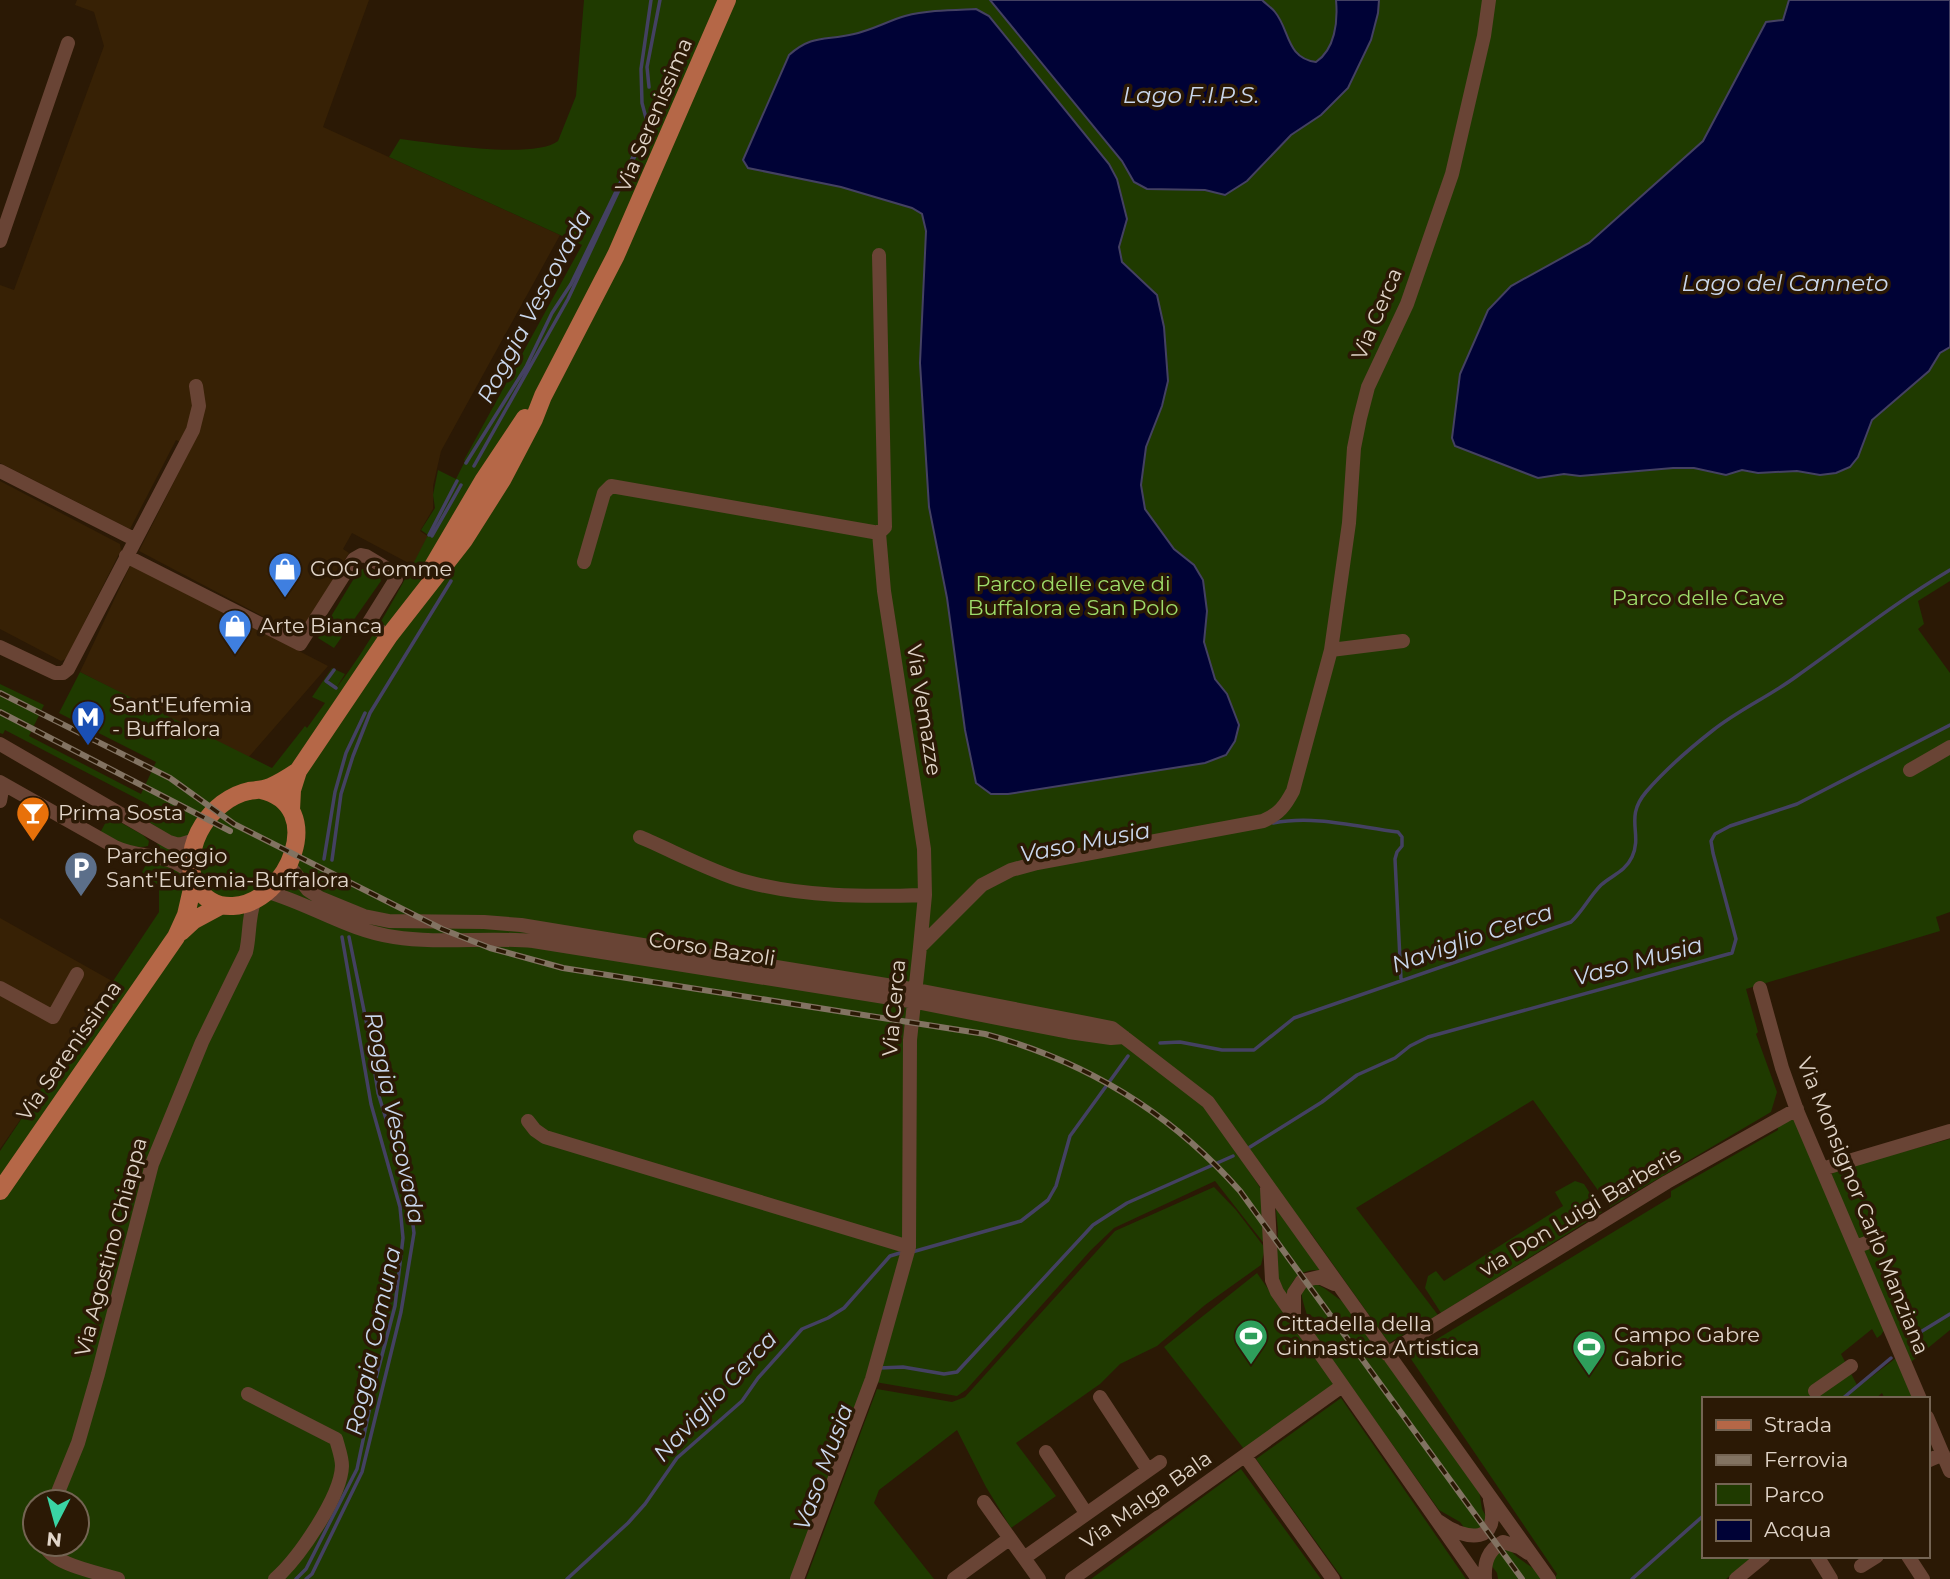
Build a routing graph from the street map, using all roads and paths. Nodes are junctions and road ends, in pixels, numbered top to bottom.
1 (727, 0) edge
2 (1489, 0) edge
3 (68, 43) dead end
4 (0, 241) edge
5 (879, 256) dead end
6 (196, 386) dead end
7 (543, 396) junction
8 (0, 471) edge
9 (483, 481) junction
10 (879, 533) junction
11 (134, 539) junction
12 (464, 540) junction
13 (126, 556) junction
14 (584, 562) dead end
15 (417, 598) junction
16 (389, 636) junction
17 (1403, 641) dead end
18 (0, 647) edge
19 (1331, 650) junction
20 (0, 744) edge
21 (1950, 747) edge
22 (1910, 770) dead end
23 (298, 771) junction
24 (2, 783) edge
25 (261, 790) junction
26 (0, 801) edge
27 (290, 810) junction
28 (640, 837) dead end
29 (195, 840) junction
30 (289, 864) junction
31 (193, 877) junction
32 (303, 895) junction
33 (925, 895) junction
34 (261, 897) junction
35 (223, 906) junction
36 (249, 929) junction
37 (176, 937) junction
38 (920, 947) junction
39 (77, 974) dead end
40 (0, 988) edge
41 (1760, 988) dead end
42 (916, 996) junction
43 (1797, 1110) junction
44 (528, 1121) dead end
45 (1950, 1131) edge
46 (1822, 1169) junction
47 (1267, 1187) junction
48 (0, 1191) edge
49 (1880, 1238) dead end
50 (909, 1247) junction
51 (1856, 1247) junction
52 (1339, 1287) junction
53 (1294, 1317) junction
54 (1387, 1354) junction
55 (1851, 1366) dead end
56 (1342, 1386) junction
57 (1815, 1391) dead end
58 (248, 1394) dead end
59 (1100, 1397) dead end
60 (1919, 1397) edge
61 (1929, 1422) edge
62 (1046, 1452) dead end
63 (1943, 1454) junction
64 (1245, 1456) junction
65 (1929, 1460) edge
66 (1950, 1471) edge
67 (60, 1488) edge
68 (1488, 1495) junction
69 (984, 1502) dead end
70 (1086, 1513) junction
71 (1436, 1520) junction
72 (1009, 1539) junction
73 (1532, 1556) junction
74 (57, 1558) edge
75 (1024, 1558) junction
76 (1762, 1558) edge
77 (1818, 1558) edge
78 (1874, 1558) edge
79 (1909, 1558) edge
80 (1861, 1566) dead end
81 (118, 1579) edge
82 (275, 1579) edge
83 (797, 1579) edge
84 (954, 1579) edge
85 (1039, 1579) edge
86 (1072, 1579) edge
87 (1333, 1579) edge
88 (1478, 1579) edge
89 (1485, 1579) edge
90 (1549, 1579) edge
91 (1736, 1579) edge
92 (1831, 1579) edge
93 (1923, 1579) edge

1 - 7 main road, Via Serenissima
2 - 19 street, Via Cerca
3 - 4 street
5 - 10 street, Via Vemazze
6 - 11 street
7 - 9 main road, Via Serenissima
7 - 12 main road, Via Serenissima
8 - 11 street
9 - 12 main road
9 - 15 main road, Via Serenissima
10 - 14 street
10 - 33 street, Via Vemazze
11 - 13 street
12 - 15 main road, Via Serenissima
13 - 16 street
13 - 18 street
15 - 16 main road, Via Serenissima
16 - 23 main road, Via Serenissima
17 - 19 street
19 - 38 street, Via Cerca
20 - 29 street
21 - 22 street
23 - 25 main road, Via Serenissima
23 - 27 main road, Via Serenissima
24 - 26 street
24 - 31 street
25 - 27 main road
25 - 29 main road, Via Serenissima
27 - 30 main road, Via Serenissima
28 - 33 street
29 - 31 main road, Via Serenissima
30 - 32 street
30 - 34 main road, Via Serenissima
31 - 35 main road
31 - 37 main road, Via Serenissima
32 - 34 street, Corso Bazoli
32 - 42 street, Corso Bazoli
33 - 38 street, Via Vemazze
34 - 35 main road, Via Serenissima
34 - 36 street, Via Agostino Chiappa
35 - 36 street
35 - 37 main road, Via Serenissima
36 - 67 street, Via Agostino Chiappa
37 - 48 main road, Via Serenissima
38 - 42 street, Via Cerca
39 - 40 street
41 - 43 street, Via Monsignor Carlo Manziana
42 - 47 street, Corso Bazoli
42 - 50 street, Via Cerca
43 - 46 street, Via Monsignor Carlo Manziana
43 - 54 street, via Don Luigi Barberis
44 - 50 street
45 - 46 street
46 - 51 street, Via Monsignor Carlo Manziana
47 - 52 street, Corso Bazoli
47 - 53 street
49 - 51 street
50 - 83 street, Via Cerca
51 - 60 street, Via Monsignor Carlo Manziana
52 - 53 street
52 - 54 street, Corso Bazoli
53 - 56 street
54 - 68 street, Corso Bazoli
55 - 57 street
56 - 64 street, Via Malga Bala
56 - 71 street
58 - 82 street
59 - 70 street
61 - 63 street
62 - 70 street
63 - 65 street
63 - 66 street
64 - 86 street, Via Malga Bala
64 - 87 street, Via Malga Bala
68 - 71 street
68 - 73 street, Corso Bazoli
69 - 72 street
70 - 75 street
71 - 88 street
72 - 75 street
72 - 84 street
73 - 89 street
73 - 90 street, Corso Bazoli
74 - 81 street
75 - 85 street
76 - 91 street
77 - 92 street
78 - 80 street
79 - 93 street

